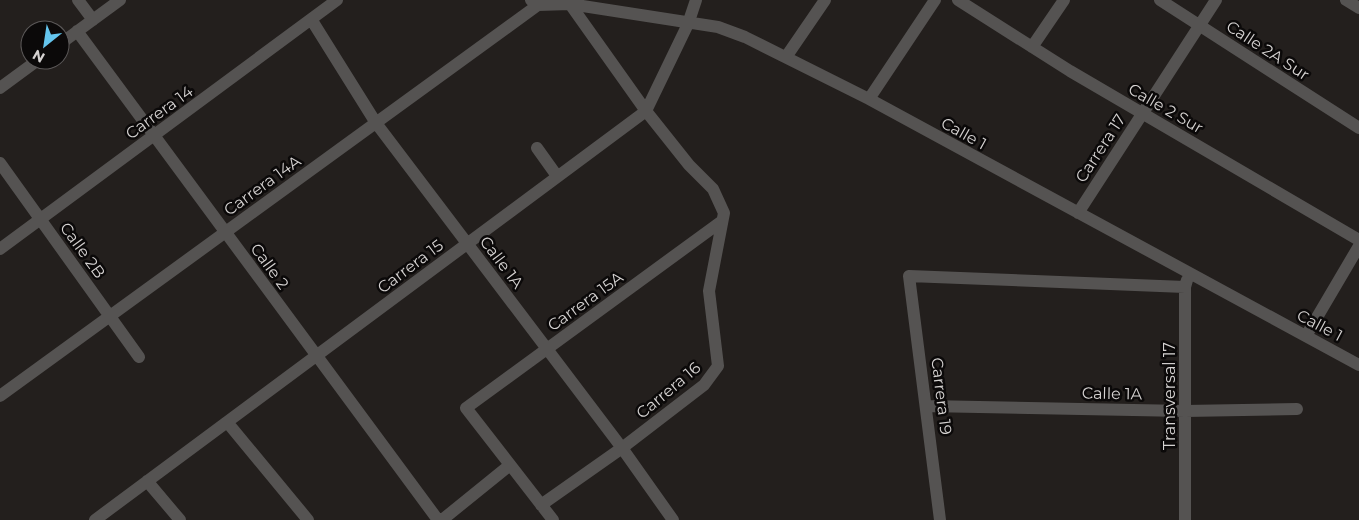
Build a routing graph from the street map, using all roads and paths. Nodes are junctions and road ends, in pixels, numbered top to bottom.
1 (78, 0) edge
2 (120, 0) edge
3 (337, 0) edge
4 (696, 0) edge
5 (825, 0) edge
6 (935, 0) edge
7 (958, 0) edge
8 (1064, 0) edge
9 (1160, 0) edge
10 (1216, 0) edge
11 (1346, 0) edge
12 (537, 2) edge
13 (570, 4) junction
14 (1359, 8) edge
15 (93, 20) junction
16 (311, 20) junction
17 (688, 24) junction
18 (1199, 25) junction
19 (77, 31) junction
20 (70, 36) edge
21 (1032, 47) junction
22 (786, 57) junction
23 (22, 70) edge
24 (2, 83) edge
25 (869, 99) junction
26 (646, 111) junction
27 (1142, 113) junction
28 (376, 123) junction
29 (1359, 128) edge
30 (154, 136) junction
31 (537, 148) dead end
32 (0, 163) edge
33 (557, 176) junction
34 (1078, 213) junction
35 (40, 219) junction
36 (722, 221) junction
37 (225, 232) junction
38 (1359, 240) edge
39 (467, 244) junction
40 (1359, 246) edge
41 (0, 249) edge
42 (1189, 273) junction
43 (1185, 287) junction
44 (110, 316) junction
45 (1306, 336) junction
46 (547, 349) junction
47 (316, 356) junction
48 (140, 357) dead end
49 (1359, 365) edge
50 (0, 396) edge
51 (927, 406) junction
52 (1297, 409) dead end
53 (1185, 411) junction
54 (227, 422) junction
55 (622, 448) junction
56 (510, 465) junction
57 (147, 481) junction
58 (541, 504) junction
59 (95, 520) edge
60 (180, 520) edge
61 (308, 520) edge
62 (438, 520) edge
63 (442, 520) edge
64 (553, 520) edge
65 (673, 520) edge
66 (940, 520) edge
67 (1185, 520) edge

1 - 15 street
2 - 15 street
3 - 16 street, Carrera 14
4 - 17 street, Carrera 15
5 - 22 street
6 - 25 street
7 - 21 street, Calle 2 Sur
8 - 21 street
9 - 18 street, Calle 2A Sur
10 - 18 street, Carrera 17
11 - 14 street
12 - 13 street, Calle 1
12 - 28 street, Carrera 14A
13 - 17 street, Calle 1
13 - 26 street
15 - 19 street
16 - 28 street, Calle 1A
16 - 30 street, Carrera 14
17 - 22 street, Calle 1
17 - 26 street, Carrera 15
18 - 27 street, Carrera 17
18 - 29 street, Calle 2A Sur
19 - 20 street
19 - 30 street, Calle 2
21 - 27 street, Calle 2 Sur
22 - 25 street, Calle 1
23 - 24 street
25 - 34 street, Calle 1
26 - 33 street, Carrera 15
26 - 36 street
27 - 34 street, Carrera 17
27 - 38 street, Calle 2 Sur
28 - 37 street, Carrera 14A
28 - 39 street, Calle 1A
30 - 35 street, Carrera 14
30 - 37 street, Calle 2
31 - 33 street
32 - 35 street, Calle 2B
33 - 39 street, Carrera 15
34 - 42 street, Calle 1
35 - 41 street, Carrera 14
35 - 44 street, Calle 2B
36 - 46 street, Carrera 15A
36 - 55 street, Carrera 16
37 - 44 street, Carrera 14A
37 - 47 street, Calle 2
39 - 46 street, Calle 1A
39 - 47 street, Carrera 15
40 - 45 street
42 - 43 street, Transversal 17
42 - 45 street, Calle 1
43 - 51 street, Carrera 19
43 - 53 street, Transversal 17
44 - 48 street, Calle 2B
44 - 50 street, Carrera 14A
45 - 49 street, Calle 1
46 - 55 street, Calle 1A
46 - 56 street, Carrera 15A
47 - 54 street, Carrera 15
47 - 62 street, Calle 2
51 - 53 street, Calle 1A
51 - 66 street, Carrera 19
52 - 53 street, Calle 1A
53 - 67 street, Transversal 17
54 - 57 street, Carrera 15
54 - 61 street
55 - 58 street, Carrera 16
55 - 65 street, Calle 1A
56 - 58 street
56 - 63 street
57 - 59 street, Carrera 15
57 - 60 street
58 - 64 street

